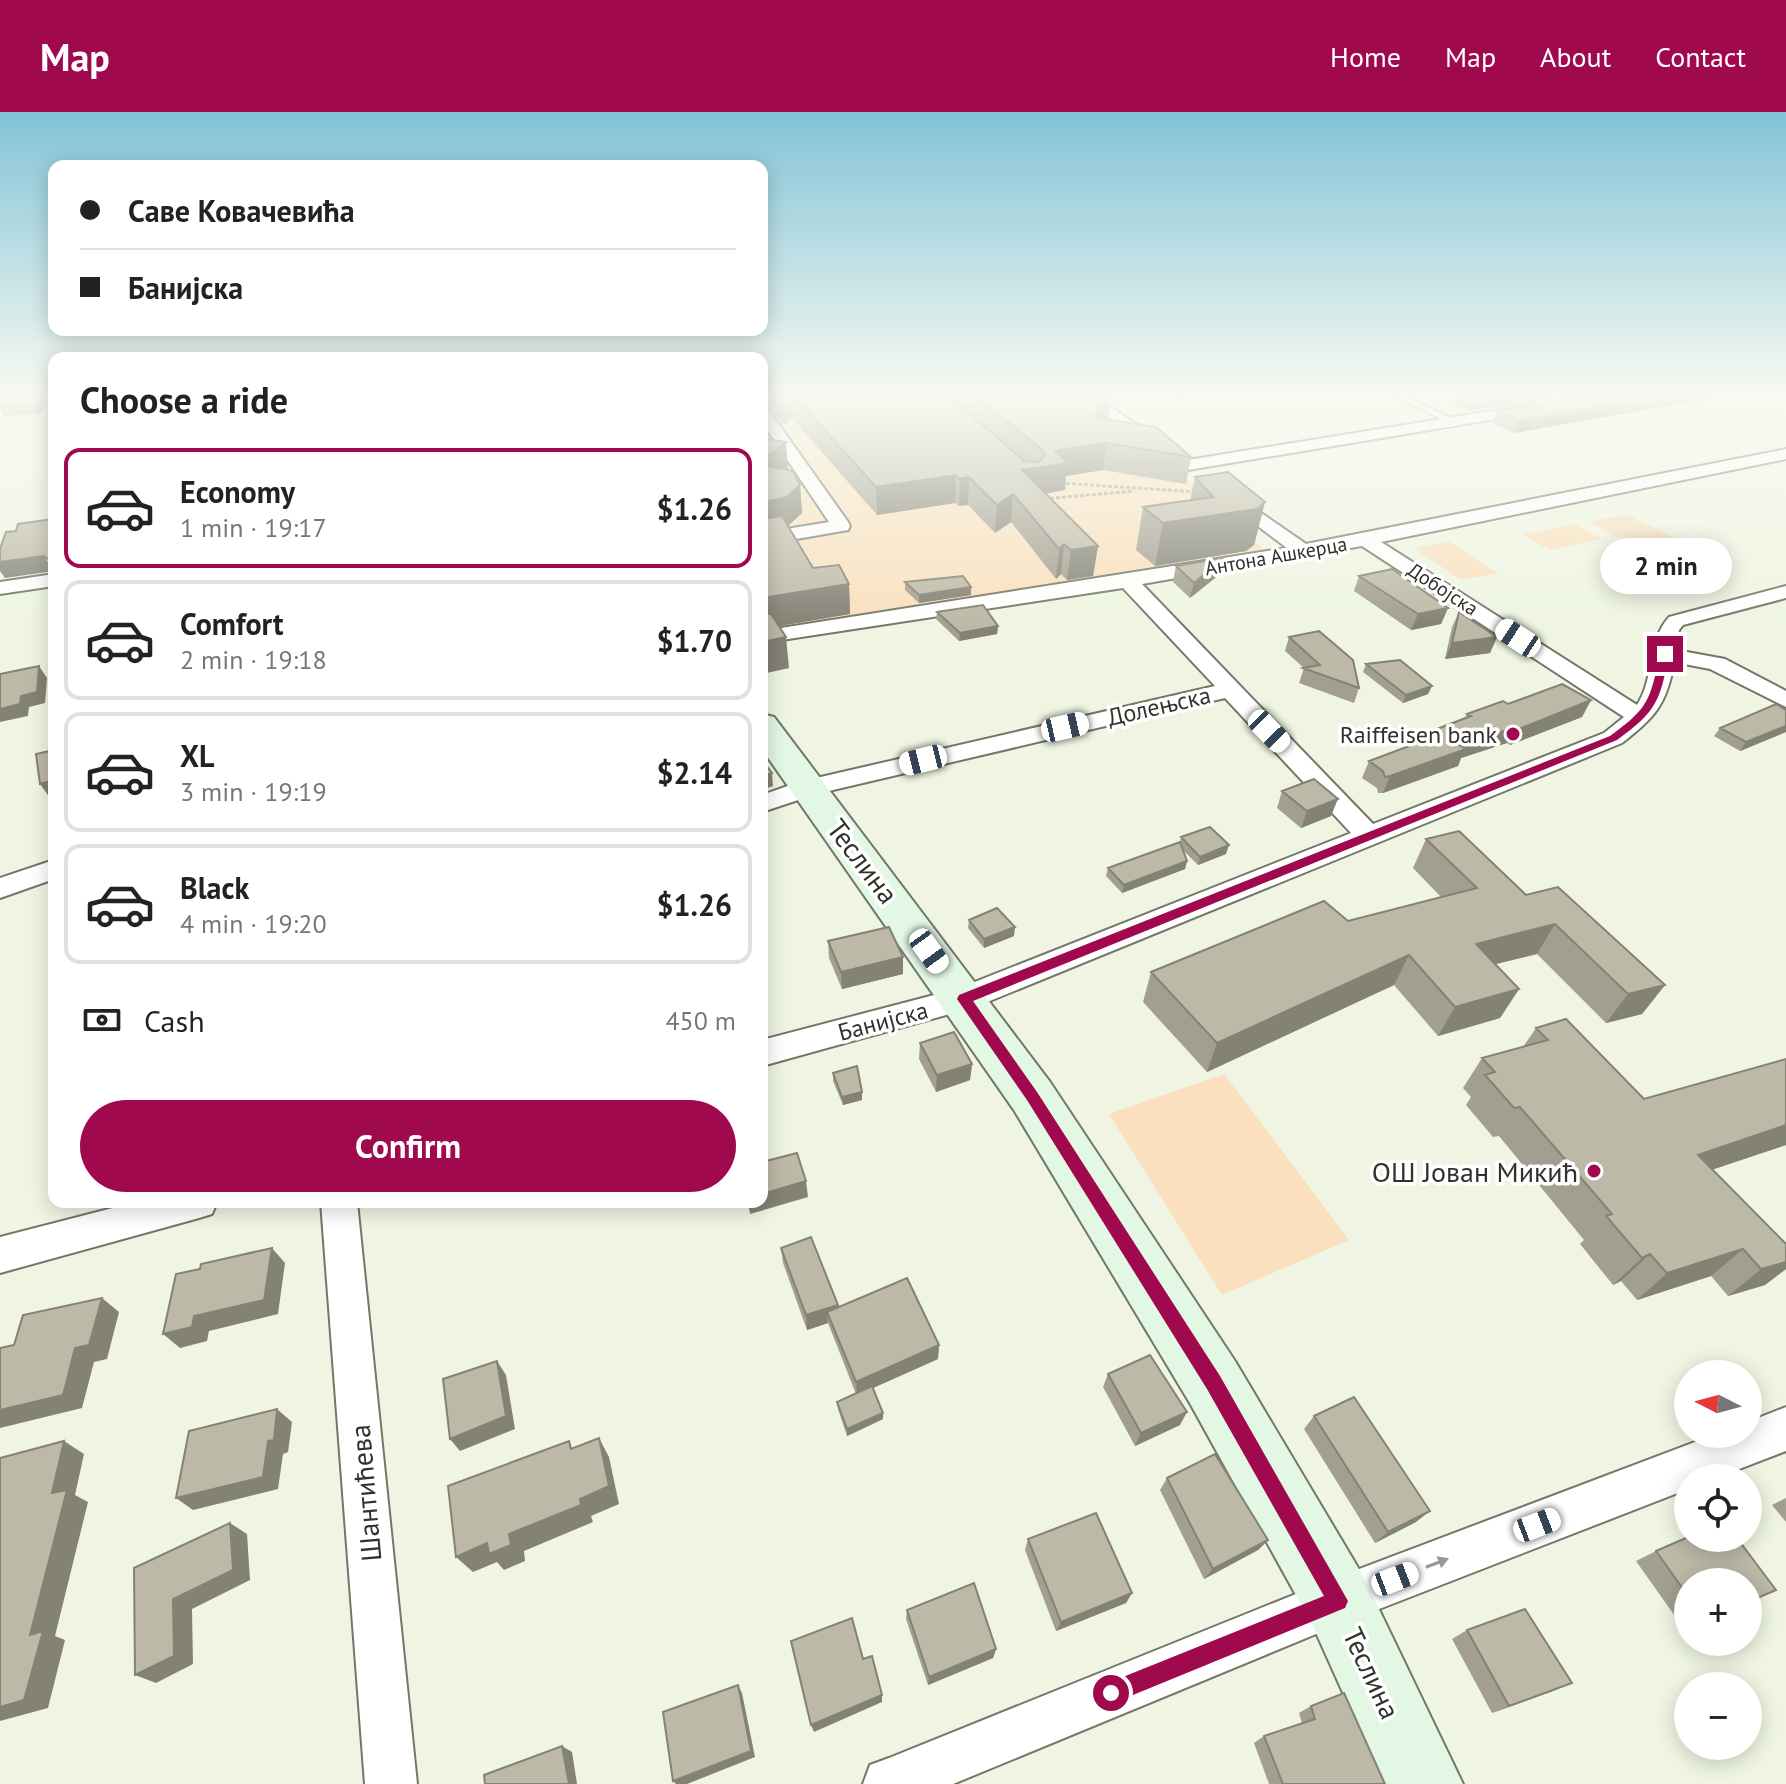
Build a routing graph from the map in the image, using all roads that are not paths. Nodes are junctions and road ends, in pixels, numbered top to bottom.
1 (803, 471) edge
2 (1196, 471) edge
3 (1703, 471) edge
4 (768, 538) edge
5 (1365, 540) junction
6 (1303, 551) junction
7 (48, 581) edge
8 (1128, 581) junction
9 (0, 588) edge
10 (1786, 592) edge
11 (768, 636) edge
12 (1665, 654) junction
13 (1229, 690) junction
14 (1786, 700) edge
15 (1641, 718) junction
16 (768, 732) edge
17 (808, 788) junction
18 (768, 802) edge
19 (1369, 836) junction
20 (48, 871) edge
21 (0, 888) edge
22 (964, 999) junction
23 (768, 1051) edge
24 (176, 1208) edge
25 (340, 1208) edge
26 (0, 1255) edge
27 (1786, 1429) edge
28 (1338, 1601) junction
29 (391, 1784) edge
30 (889, 1784) edge
31 (1424, 1784) edge

1 - 4 street
2 - 6 street
3 - 5 street, Антона Ашкерца
5 - 6 street, Антона Ашкерца
5 - 15 street, Добојска
6 - 8 street, Антона Ашкерца
7 - 9 street
8 - 11 street, Антона Ашкерца
8 - 13 street
10 - 12 street, Банијска
12 - 14 street
12 - 15 street, Банијска
13 - 17 street, Долењска
13 - 19 street
15 - 19 street, Банијска
16 - 17 street, Теслина
17 - 18 street, Долењска
17 - 22 street, Теслина
19 - 22 street, Банијска
20 - 21 street
22 - 23 street, Банијска
22 - 28 street, Теслина
24 - 26 street
25 - 29 street, Шантићева
28 -> 27 street
28 - 30 street
28 - 31 street, Теслина

